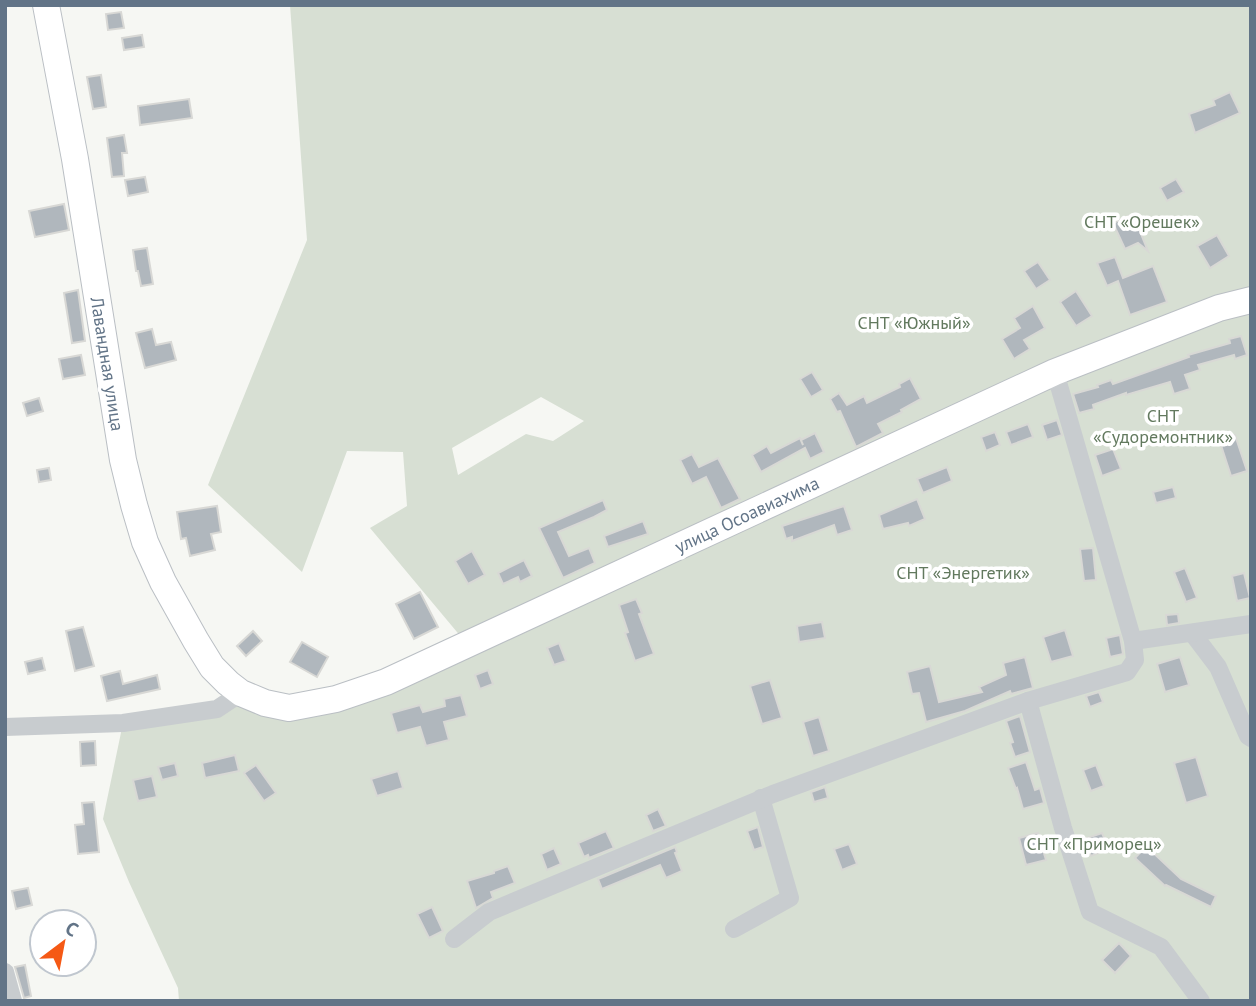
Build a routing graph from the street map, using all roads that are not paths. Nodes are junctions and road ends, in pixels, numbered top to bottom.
1 (46, 5) edge
2 (1251, 300) edge
3 (1055, 372) junction
4 (1251, 624) edge
5 (1193, 634) junction
6 (1133, 642) junction
7 (241, 693) junction
8 (1028, 701) junction
9 (5, 727) edge
10 (1251, 738) edge
11 (761, 798) junction
12 (734, 929) dead end
13 (454, 939) dead end
14 (5, 972) edge
15 (13, 1001) edge
16 (1201, 1001) edge

1 - 7 street, Лавандная улица
2 - 3 street, улица Осоавиахима
3 - 6 street
3 - 7 street, улица Осоавиахима
4 - 5 street
5 - 6 street
5 - 10 street
6 - 8 street
7 - 9 street
8 - 11 street
8 - 16 street
11 - 12 street
11 - 13 street
14 - 15 street

